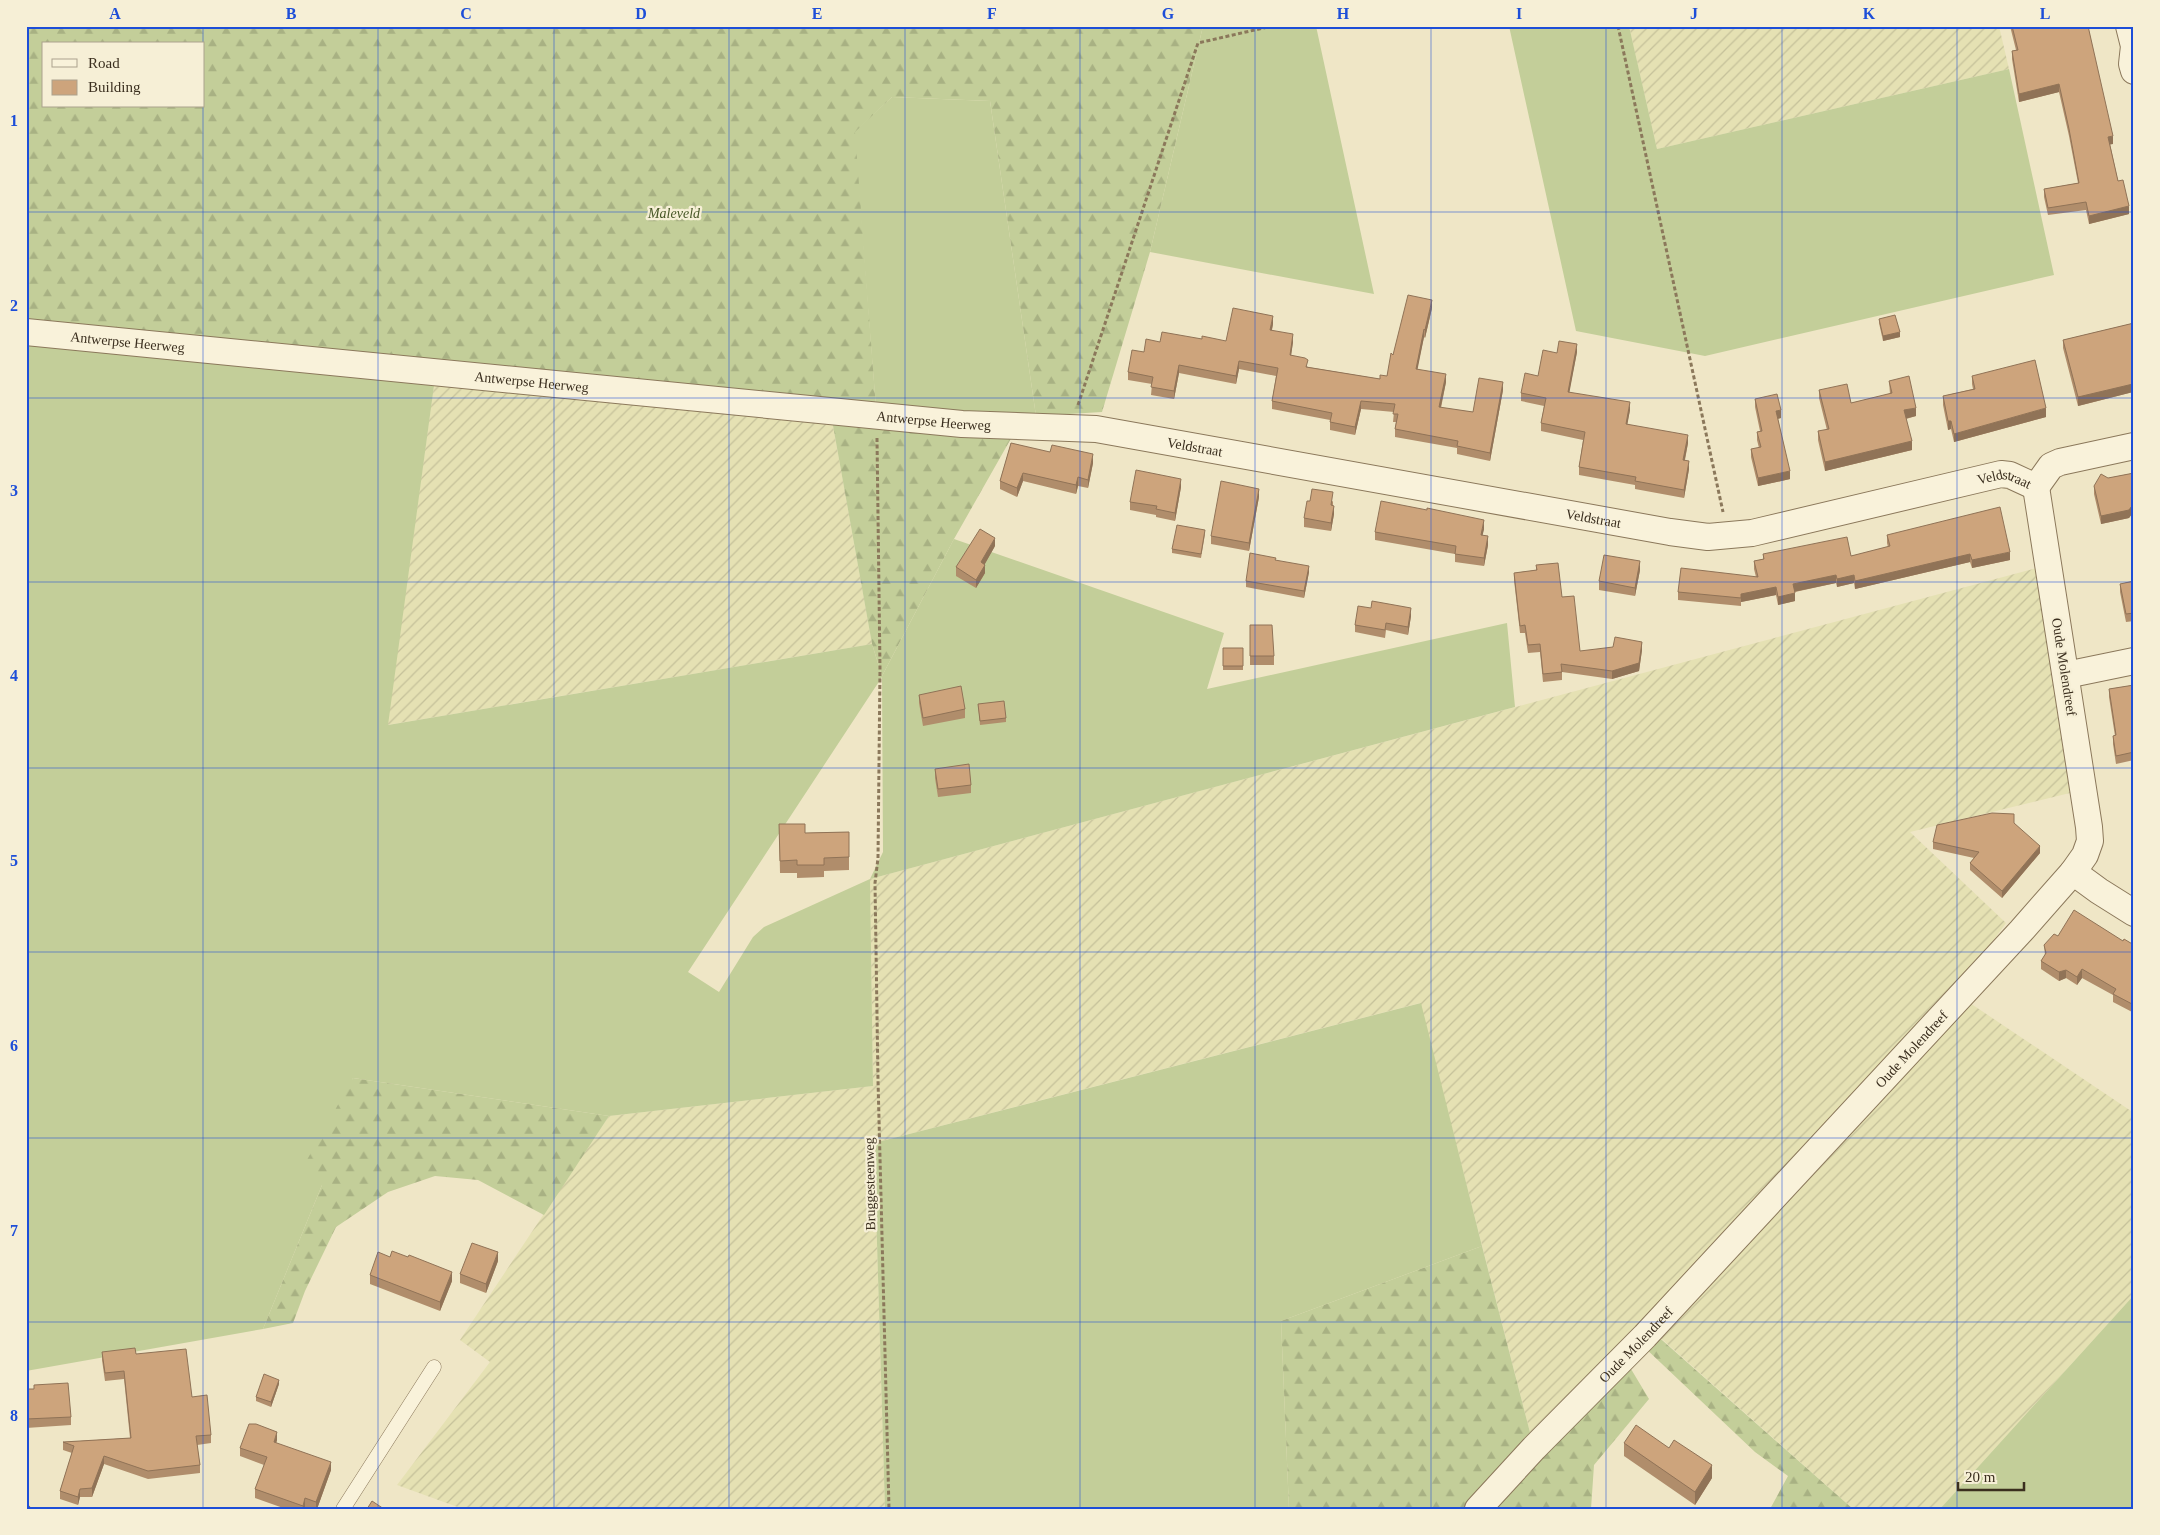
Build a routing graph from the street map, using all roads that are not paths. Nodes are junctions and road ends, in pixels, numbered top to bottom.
1 (2129, 26) edge
2 (2134, 71) edge
3 (26, 332) edge
4 (1037, 427) joint
5 (2134, 446) edge
6 (2036, 487) junction
7 (2134, 661) edge
8 (2066, 675) junction
9 (2073, 872) junction
10 (2134, 913) edge
11 (434, 1367) dead end
12 (343, 1509) edge
13 (1478, 1509) edge

1 - 2 street
3 - 4 street, Antwerpse Heerweg
4 - 6 street, Veldstraat
5 - 6 street, Veldstraat
6 - 8 street, Oude Molendreef
7 - 8 street
8 - 9 street, Oude Molendreef
9 - 10 street
9 - 13 street, Oude Molendreef
11 - 12 lane

